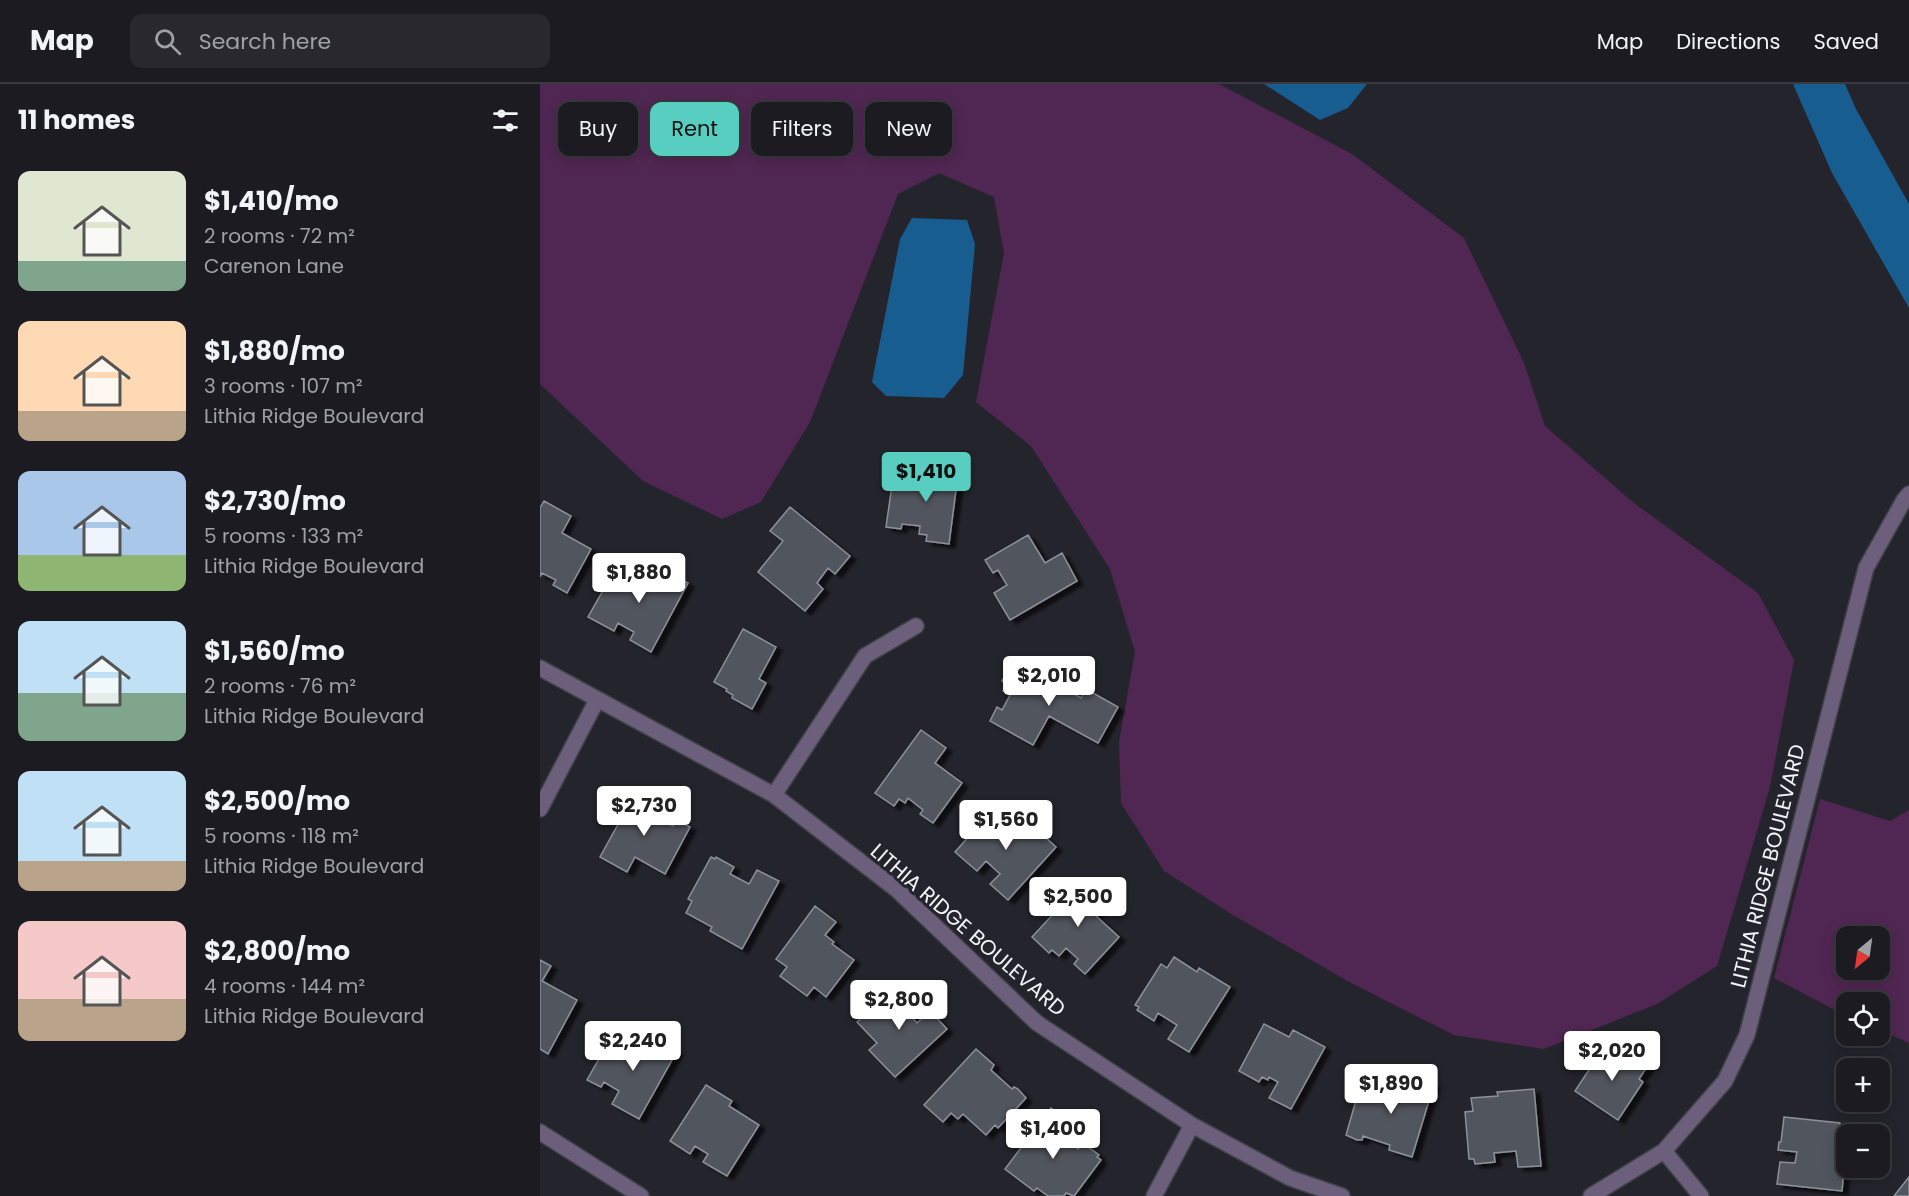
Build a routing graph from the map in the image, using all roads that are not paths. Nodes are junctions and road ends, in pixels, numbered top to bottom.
1 (1909, 494) edge
2 (916, 626) dead end
3 (540, 668) edge
4 (597, 700) junction
5 (774, 795) junction
6 (540, 809) edge
7 (1192, 1125) junction
8 (540, 1132) edge
9 (1664, 1151) junction
10 (641, 1196) edge
11 (1154, 1196) edge
12 (1342, 1196) edge
13 (1591, 1196) edge
14 (1701, 1196) edge

1 - 9 street, LITHIA RIDGE BOULEVARD
2 - 5 street
3 - 4 street, LITHIA RIDGE BOULEVARD
4 - 5 street, LITHIA RIDGE BOULEVARD
4 - 6 street
5 - 7 street, LITHIA RIDGE BOULEVARD
7 - 11 street
7 - 12 street, LITHIA RIDGE BOULEVARD
8 - 10 street
9 - 13 street, LITHIA RIDGE BOULEVARD
9 - 14 street

